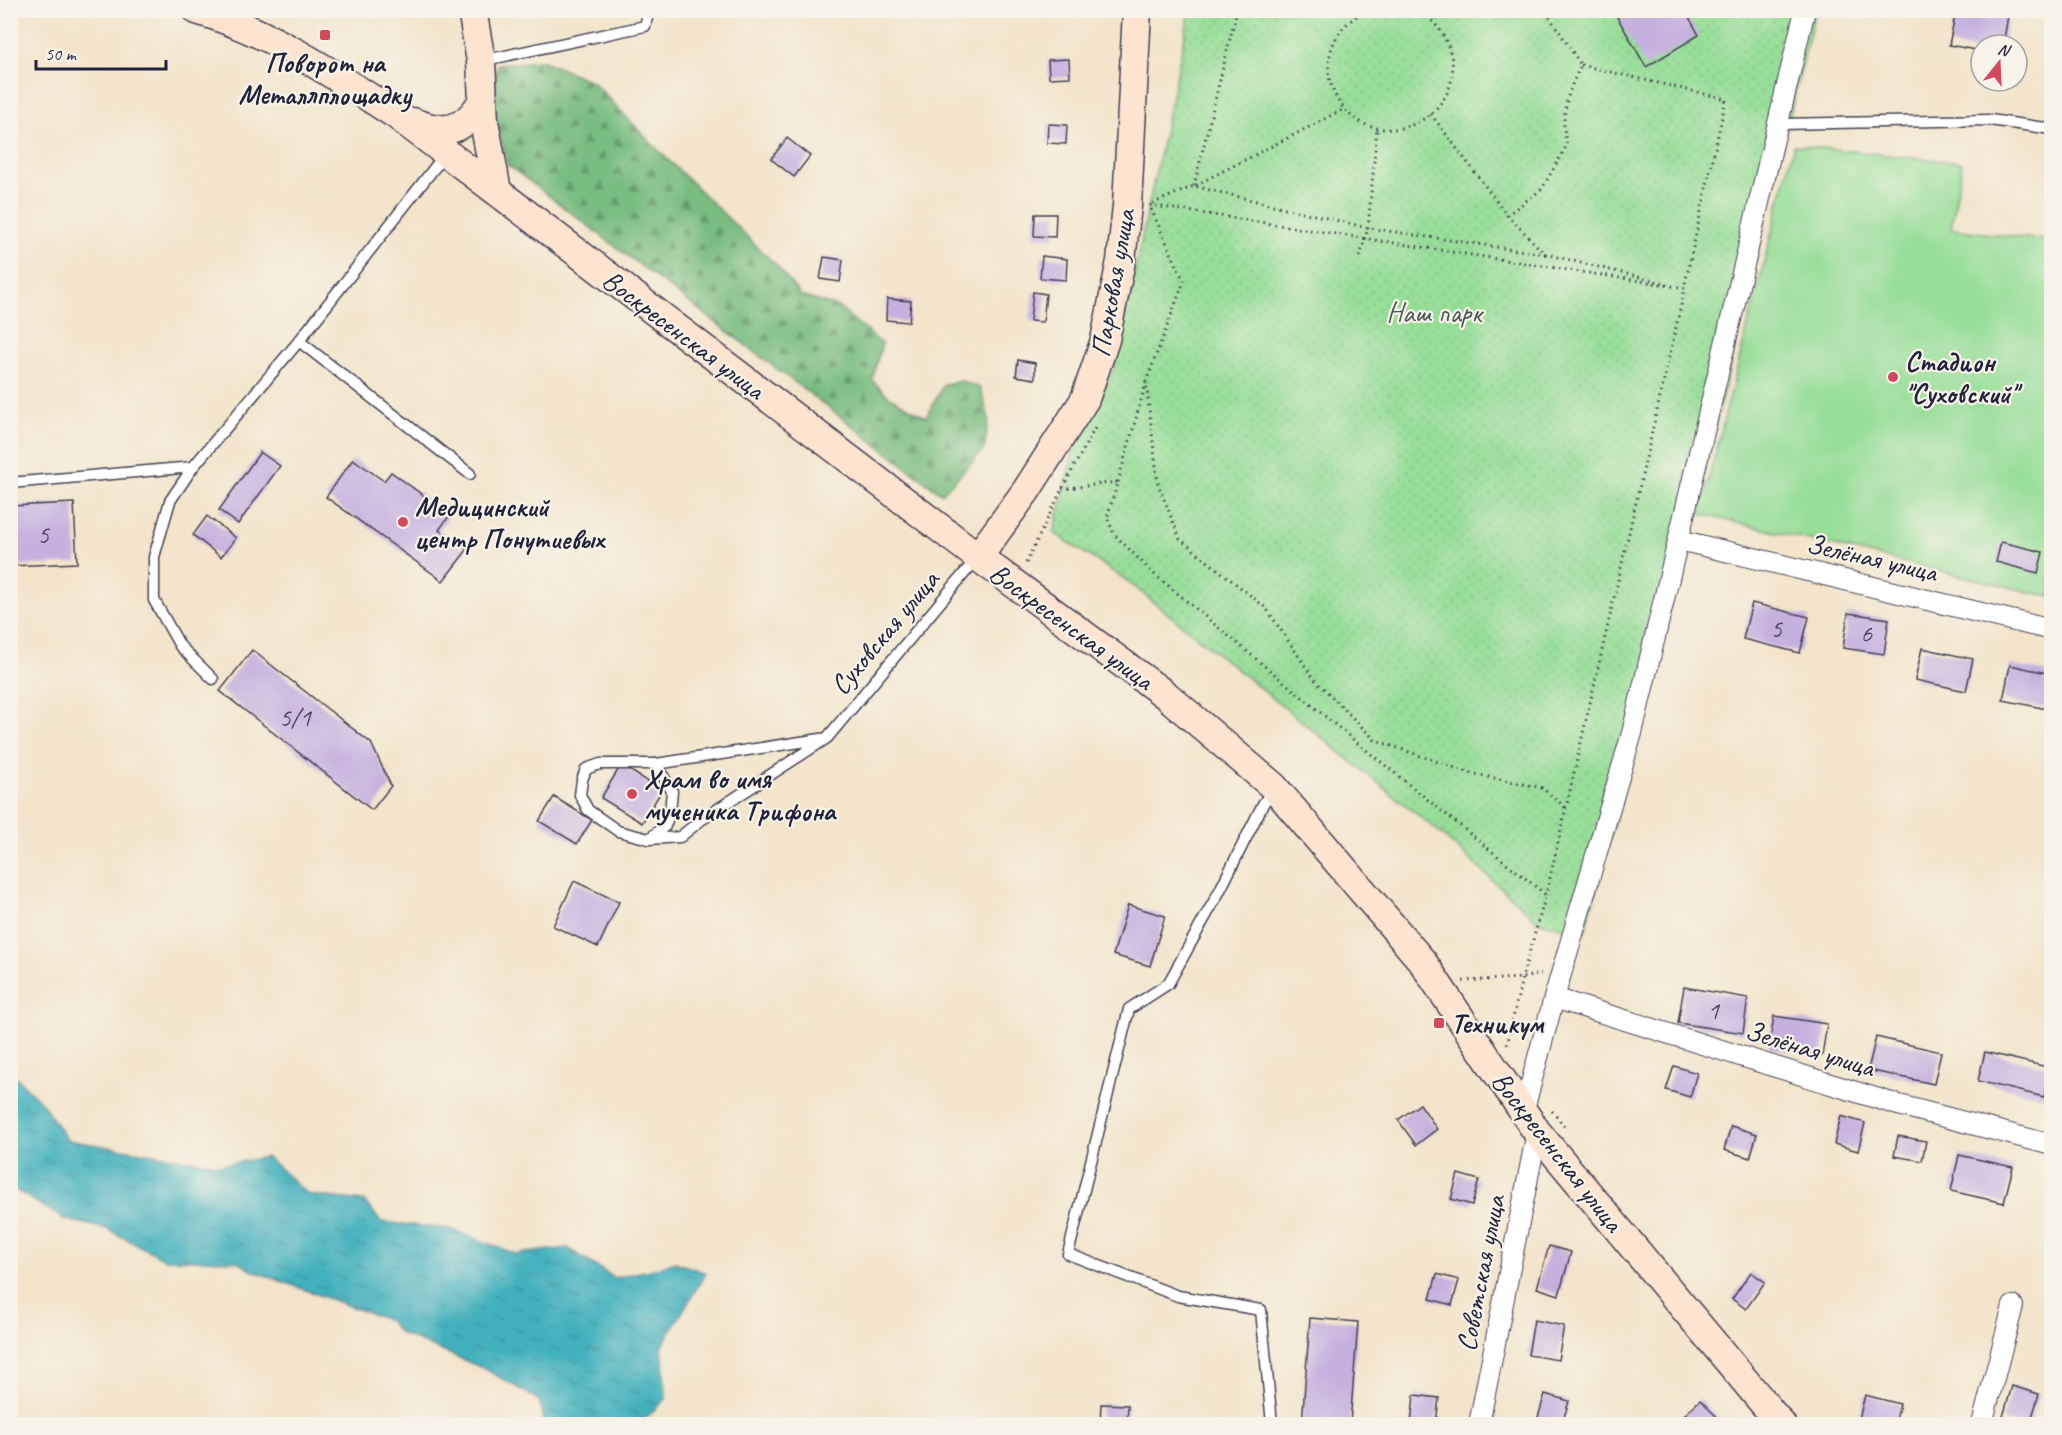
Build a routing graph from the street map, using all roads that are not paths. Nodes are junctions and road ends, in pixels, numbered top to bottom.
1 (472, 10) edge
2 (649, 10) edge
3 (1137, 10) edge
4 (1806, 10) edge
5 (204, 12) edge
6 (481, 61) junction
7 (482, 102) junction
8 (395, 114) junction
9 (1780, 124) junction
10 (2052, 129) edge
11 (448, 154) junction
12 (497, 191) junction
13 (299, 341) junction
14 (193, 467) junction
15 (470, 474) dead end
16 (10, 483) edge
17 (1679, 540) junction
18 (978, 557) junction
19 (2052, 630) edge
20 (213, 679) dead end
21 (827, 738) junction
22 (656, 764) junction
23 (1274, 787) junction
24 (650, 839) junction
25 (1554, 998) junction
26 (1537, 1118) junction
27 (2052, 1145) edge
28 (2013, 1306) dead end
29 (1272, 1425) edge
30 (1479, 1425) edge
31 (1781, 1425) edge
32 (1982, 1425) edge

1 - 6 street
2 - 6 lane
3 - 18 street, Парковая улица
4 - 9 street, Советская улица
5 - 8 street, Воскресенская улица
6 - 7 street
7 - 8 street
7 - 11 street
7 - 12 street
8 - 11 street, Воскресенская улица
9 - 10 lane
9 - 17 street, Советская улица
11 - 12 street, Воскресенская улица
11 - 13 lane
12 - 18 street, Воскресенская улица
13 - 14 lane
13 - 15 lane
14 - 16 lane
14 - 20 lane
17 - 19 street, Зелёная улица
17 - 25 street, Советская улица
18 - 21 lane, Суховская улица
18 - 23 street, Воскресенская улица
21 - 22 lane
21 - 24 lane, Суховская улица
22 - 24 lane
22 - 24 lane
23 - 26 street, Воскресенская улица
23 - 29 lane
25 - 26 street, Советская улица
25 - 27 street, Зелёная улица
26 - 30 street, Советская улица
26 - 31 street, Воскресенская улица
28 - 32 street

